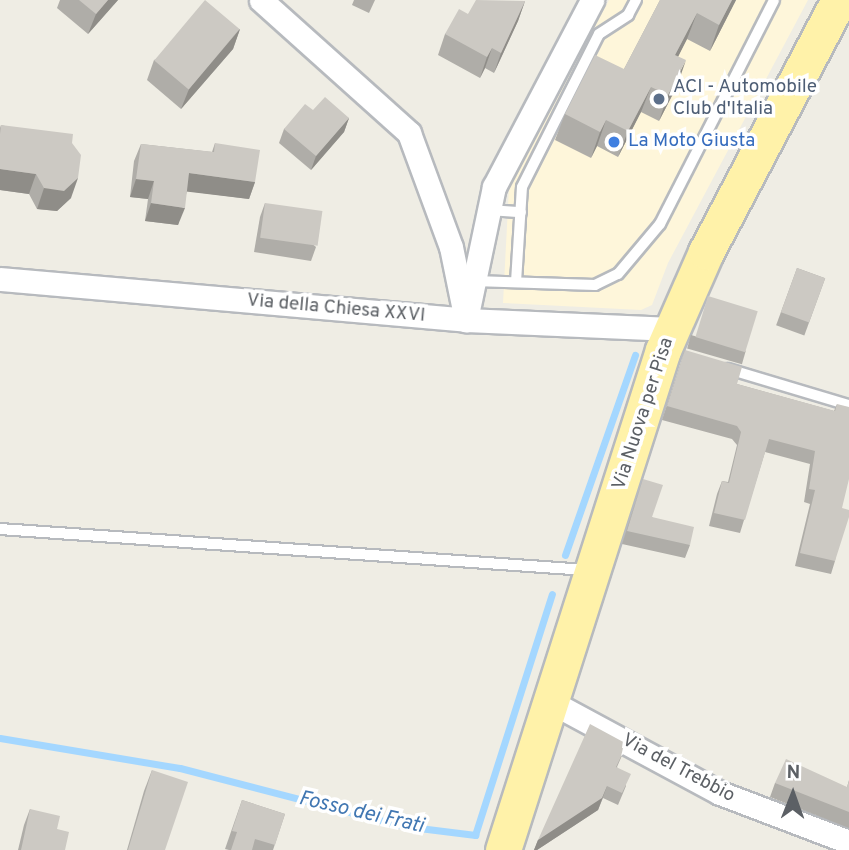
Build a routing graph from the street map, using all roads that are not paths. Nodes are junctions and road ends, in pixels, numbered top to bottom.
1 (261, 0) edge
2 (592, 0) edge
3 (636, 0) edge
4 (775, 0) edge
5 (839, 0) edge
6 (489, 210) junction
7 (521, 212) junction
8 (0, 279) edge
9 (474, 281) junction
10 (516, 282) junction
11 (466, 320) junction
12 (670, 344) junction
13 (716, 366) edge
14 (849, 405) edge
15 (0, 529) edge
16 (593, 570) junction
17 (551, 702) junction
18 (849, 842) edge
19 (503, 850) edge

1 - 11 street
2 - 6 street
3 - 7 lane
4 - 10 lane
5 - 12 main road, Via Nuova per Pisa
6 - 7 lane
6 - 9 street
7 - 10 lane
8 - 11 street, Via della Chiesa XXVI
9 - 10 lane
9 - 11 street
11 - 12 street, Via della Chiesa XXVI
12 - 16 main road, Via Nuova per Pisa
13 - 14 lane
15 - 16 lane
16 - 17 main road, Via Nuova per Pisa
17 - 18 street, Via del Trebbio
17 - 19 main road, Via Nuova per Pisa

